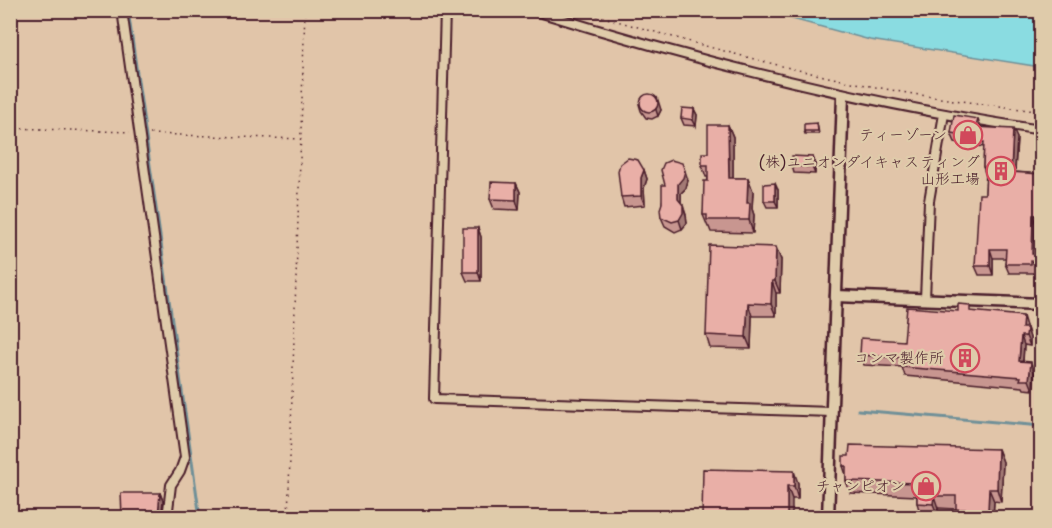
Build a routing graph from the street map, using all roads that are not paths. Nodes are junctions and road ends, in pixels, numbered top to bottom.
1 (122, 10) edge
2 (445, 10) edge
3 (532, 10) edge
4 (843, 95) junction
5 (944, 114) junction
6 (1041, 130) edge
7 (836, 296) junction
8 (925, 299) junction
9 (1041, 304) edge
10 (832, 412) junction
11 (168, 518) edge
12 (828, 518) edge

1 - 11 street
2 - 10 street
3 - 4 street
4 - 5 street
4 - 7 street
5 - 6 street
5 - 8 street
7 - 8 street
7 - 10 street
8 - 9 street
10 - 12 street

